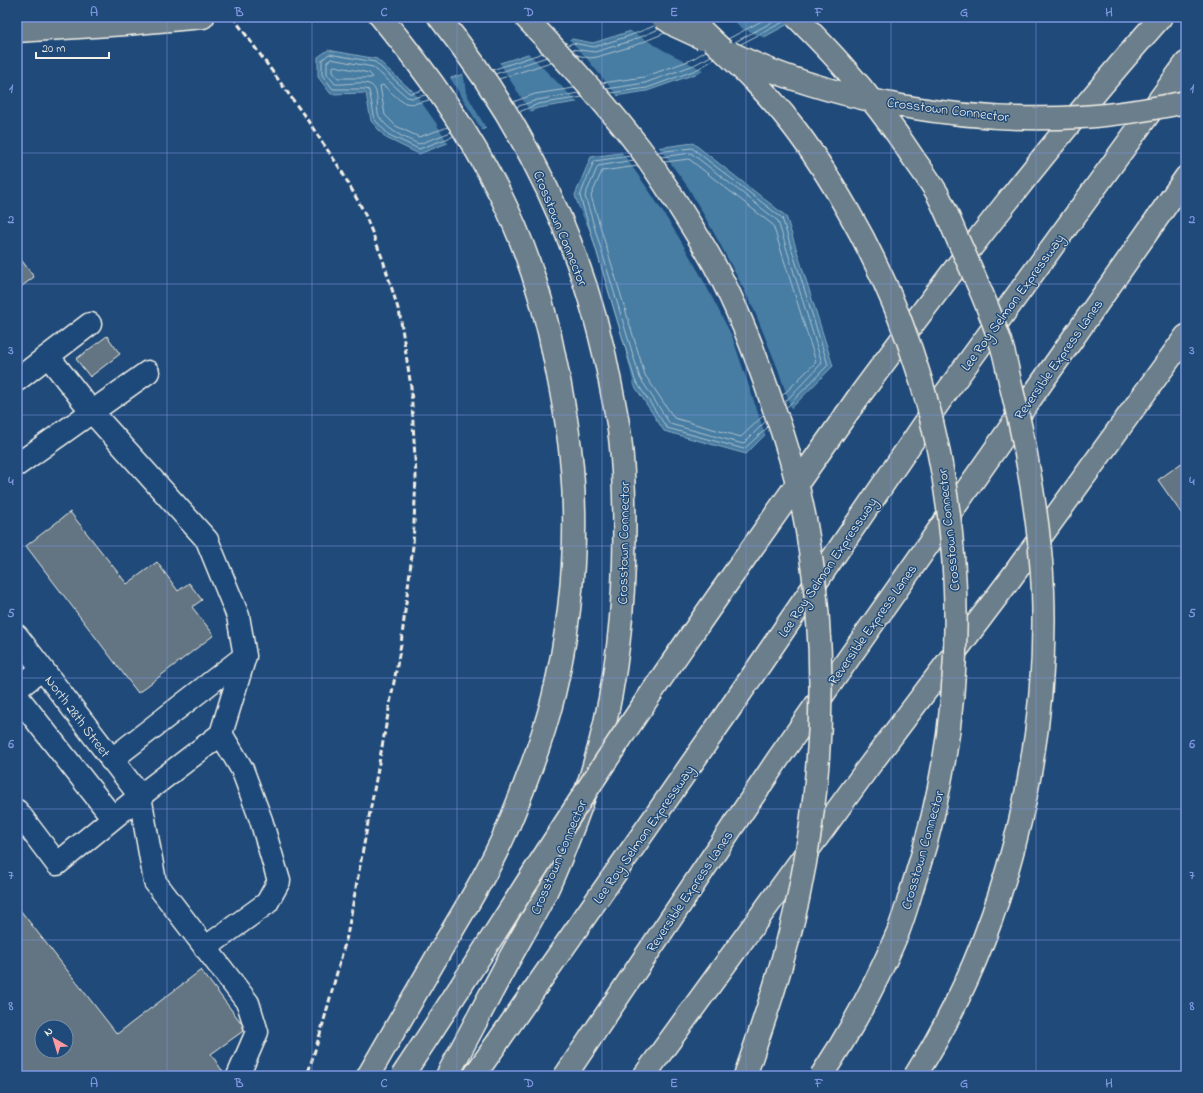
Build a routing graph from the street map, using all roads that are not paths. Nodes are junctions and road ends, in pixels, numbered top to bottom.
1 (203, 17) edge
2 (381, 17) edge
3 (439, 17) edge
4 (525, 17) edge
5 (662, 17) edge
6 (688, 17) edge
7 (796, 17) edge
8 (1161, 17) edge
9 (17, 30) edge
10 (1186, 63) edge
11 (1186, 102) edge
12 (1186, 177) edge
13 (90, 324) dead end
14 (1186, 336) edge
15 (48, 356) junction
16 (148, 372) dead end
17 (17, 380) edge
18 (92, 412) junction
19 (17, 466) edge
20 (17, 636) edge
21 (245, 656) junction
22 (42, 668) junction
23 (17, 688) edge
24 (17, 696) edge
25 (220, 734) junction
26 (111, 760) junction
27 (140, 796) junction
28 (17, 811) edge
29 (113, 818) junction
30 (205, 948) junction
31 (238, 1076) edge
32 (368, 1076) edge
33 (402, 1076) edge
34 (447, 1076) edge
35 (474, 1076) edge
36 (565, 1076) edge
37 (644, 1076) edge
38 (745, 1076) edge
39 (820, 1076) edge
40 (915, 1076) edge

1 - 9 main road
2 - 32 main road
3 - 34 main road, Crosstown Connector
4 - 38 main road, bridge
5 - 11 main road, Crosstown Connector, bridge
6 - 39 main road, Crosstown Connector, bridge
7 - 40 main road, bridge
8 - 33 main road, bridge
10 - 35 main road, Lee Roy Selmon Expressway
12 - 36 main road, Reversible Express Lanes, bridge
13 - 15 street
14 - 37 main road, bridge
15 - 17 street
15 - 18 street
16 - 18 street
18 - 19 street
18 - 21 street
20 - 22 street, North 28th Street
21 - 25 street
21 - 26 street
22 - 23 street
22 - 26 street, North 28th Street
24 - 29 street
25 - 27 street
25 - 30 street
26 - 27 street, North 28th Street
27 - 29 street
27 - 30 street
28 - 29 street
30 - 31 street

